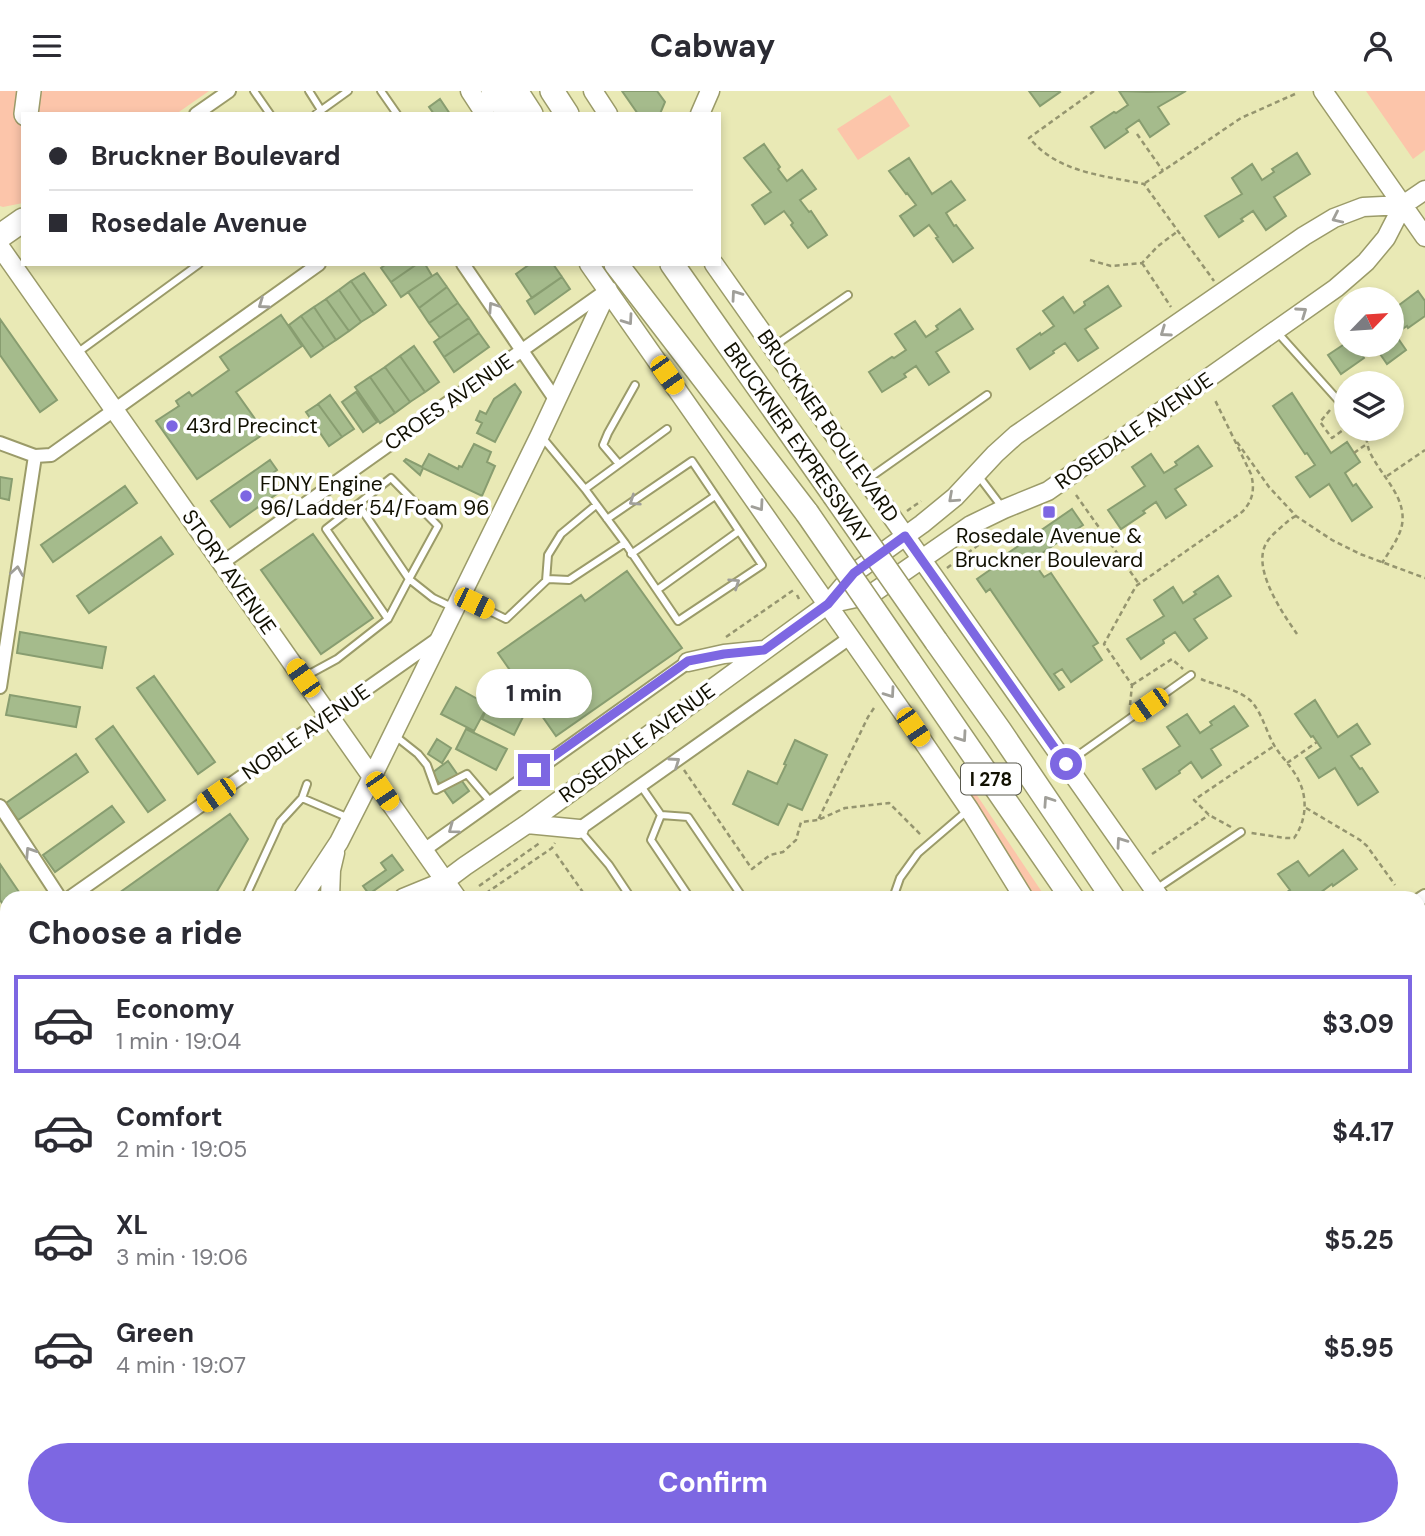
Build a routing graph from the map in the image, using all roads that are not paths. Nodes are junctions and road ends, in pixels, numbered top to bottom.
1 (29, 91) edge
2 (229, 91) edge
3 (254, 91) edge
4 (309, 91) edge
5 (348, 91) edge
6 (381, 91) edge
7 (470, 91) edge
8 (493, 91) edge
9 (516, 91) edge
10 (552, 91) edge
11 (593, 91) edge
12 (710, 91) edge
13 (1323, 91) edge
14 (26, 112) edge
15 (199, 112) edge
16 (269, 112) edge
17 (318, 112) edge
18 (396, 112) edge
19 (484, 112) edge
20 (508, 112) edge
21 (530, 112) edge
22 (566, 112) edge
23 (607, 112) edge
24 (701, 112) edge
25 (1425, 190) edge
26 (1403, 205) junction
27 (21, 221) edge
28 (21, 230) edge
29 (0, 237) edge
30 (1425, 237) edge
31 (0, 247) edge
32 (196, 266) edge
33 (316, 266) edge
34 (464, 266) edge
35 (590, 266) edge
36 (619, 266) edge
37 (636, 266) edge
38 (673, 266) edge
39 (715, 266) edge
40 (608, 290) junction
41 (848, 295) dead end
42 (1276, 330) junction
43 (772, 347) junction
44 (522, 350) junction
45 (75, 354) junction
46 (635, 386) dead end
47 (987, 395) dead end
48 (1334, 395) edge
49 (555, 399) junction
50 (114, 409) junction
51 (667, 429) dead end
52 (540, 435) junction
53 (0, 443) edge
54 (35, 456) junction
55 (619, 464) junction
56 (977, 474) junction
57 (866, 481) junction
58 (585, 489) junction
59 (715, 496) junction
60 (358, 505) junction
61 (596, 505) junction
62 (1004, 509) junction
63 (807, 513) junction
64 (607, 519) junction
65 (738, 531) junction
66 (905, 536) junction
67 (625, 543) junction
68 (631, 554) junction
69 (922, 560) junction
70 (222, 563) junction
71 (409, 579) junction
72 (547, 581) junction
73 (657, 590) junction
74 (457, 602) junction
75 (828, 604) junction
76 (388, 619) junction
77 (851, 637) junction
78 (439, 638) junction
79 (764, 650) junction
80 (688, 661) joint
81 (1191, 675) road end
82 (303, 678) junction
83 (0, 687) edge
84 (329, 716) junction
85 (393, 734) junction
86 (1066, 764) junction
87 (372, 777) junction
88 (307, 784) dead end
89 (641, 786) junction
90 (302, 798) junction
91 (491, 801) junction
92 (0, 806) edge
93 (969, 809) junction
94 (661, 815) junction
95 (351, 819) junction
96 (527, 824) junction
97 (579, 829) junction
98 (1241, 832) road end
99 (339, 842) junction
100 (424, 850) junction
101 (445, 881) junction
102 (55, 891) edge
103 (79, 891) edge
104 (248, 891) edge
105 (306, 891) edge
106 (330, 891) edge
107 (420, 891) edge
108 (436, 891) edge
109 (452, 891) edge
110 (626, 891) edge
111 (685, 891) edge
112 (738, 891) edge
113 (895, 891) edge
114 (1020, 891) edge
115 (1067, 891) edge
116 (1108, 891) edge
117 (1155, 891) edge
118 (1161, 891) edge

1 - 14 highway
2 - 15 street
3 - 16 lane
4 - 17 lane
5 - 17 lane
6 - 18 lane
7 - 19 main road
8 - 20 highway
9 - 21 highway
10 - 22 highway
11 - 23 main road
12 - 24 main road
13 - 26 main road
25 - 26 main road, ROSEDALE AVENUE
26 - 30 main road
42 -> 26 main road, ROSEDALE AVENUE
26 -> 56 main road, ROSEDALE AVENUE
27 - 29 highway
28 - 29 street
31 - 45 main road, STORY AVENUE
32 - 45 lane
33 -> 50 street
44 -> 34 street
35 - 40 main road
36 - 63 highway
37 - 63 highway, BRUCKNER EXPRESSWAY / I 278
116 -> 38 highway, BRUCKNER EXPRESSWAY / I 278, bridge
43 -> 39 main road, BRUCKNER BOULEVARD
40 - 44 street, CROES AVENUE
40 - 49 main road
40 -> 75 main road
41 - 43 lane
42 - 48 lane
42 - 62 main road, ROSEDALE AVENUE
43 - 57 main road, BRUCKNER BOULEVARD
44 - 49 street
44 - 70 street, CROES AVENUE
45 - 50 main road, STORY AVENUE
46 - 55 lane
47 - 57 lane
49 - 52 main road
50 - 54 street
50 - 70 main road, STORY AVENUE
51 - 55 lane
52 - 58 lane
52 - 74 main road
53 - 54 street
83 -> 54 street
55 - 58 lane
56 - 62 lane
56 -> 66 main road, ROSEDALE AVENUE
57 - 66 main road, BRUCKNER BOULEVARD
58 - 61 lane
59 -> 64 lane
59 - 65 lane
59 - 68 lane
60 - 71 lane
60 - 71 lane
60 - 76 lane
61 - 64 lane
61 - 72 lane
62 - 69 main road, ROSEDALE AVENUE
63 -> 115 highway, BRUCKNER EXPRESSWAY / I 278, bridge
64 - 67 lane
65 - 73 lane
73 -> 65 lane
66 - 69 main road, BRUCKNER BOULEVARD
66 - 75 main road, ROSEDALE AVENUE
67 - 68 lane
67 - 72 lane
68 - 73 lane
69 - 75 main road, ROSEDALE AVENUE
69 - 86 main road, BRUCKNER BOULEVARD
70 - 82 main road, STORY AVENUE
71 - 74 lane
71 - 76 lane
72 - 74 lane
74 - 78 main road
75 - 77 main road
75 - 79 main road, ROSEDALE AVENUE
76 - 82 lane
89 -> 77 street, ROSEDALE AVENUE
77 -> 93 main road
78 - 84 street, NOBLE AVENUE
78 - 85 main road
79 - 80 main road
79 - 96 main road, ROSEDALE AVENUE
80 - 91 street, ROSEDALE AVENUE
81 - 86 lane
82 - 84 main road, STORY AVENUE
84 - 87 main road, STORY AVENUE
84 - 103 street, NOBLE AVENUE
85 - 87 main road
85 - 91 lane
117 -> 86 main road, BRUCKNER BOULEVARD
87 - 95 main road
87 - 100 main road, STORY AVENUE
88 - 90 lane
89 - 94 lane
89 - 97 street, ROSEDALE AVENUE
90 - 95 lane
90 - 104 lane
91 -> 100 street, ROSEDALE AVENUE
102 -> 92 street
93 - 113 lane
93 - 114 main road
94 - 111 lane
94 - 112 lane
95 - 99 main road
96 - 97 main road
96 - 101 main road, ROSEDALE AVENUE
97 - 110 lane
98 - 118 lane
99 - 105 main road
99 - 106 main road
100 - 101 main road, STORY AVENUE
101 - 107 main road, ROSEDALE AVENUE
101 - 108 main road, ROSEDALE AVENUE
101 - 109 main road, STORY AVENUE

